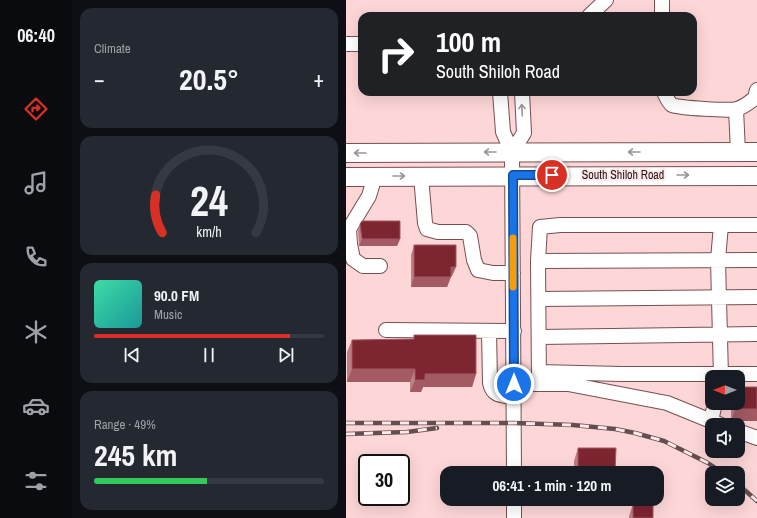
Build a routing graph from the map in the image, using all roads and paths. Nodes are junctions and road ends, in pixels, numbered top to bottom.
1 (606, 0) edge
2 (662, 0) edge
3 (593, 12) edge
4 (662, 12) edge
5 (346, 44) edge
6 (358, 44) edge
7 (757, 90) edge
8 (500, 96) edge
9 (522, 96) edge
10 (666, 96) edge
11 (736, 109) junction
12 (346, 152) edge
13 (512, 152) junction
14 (738, 152) junction
15 (757, 152) edge
16 (513, 175) junction
17 (375, 176) junction
18 (421, 176) junction
19 (757, 176) edge
20 (346, 177) edge
21 (721, 225) junction
22 (757, 225) edge
23 (718, 260) junction
24 (757, 260) edge
25 (538, 261) junction
26 (380, 266) dead end
27 (513, 273) junction
28 (719, 297) junction
29 (757, 297) edge
30 (538, 300) junction
31 (386, 330) dead end
32 (489, 331) junction
33 (514, 331) junction
34 (757, 334) edge
35 (720, 335) junction
36 (538, 337) junction
37 (721, 370) edge
38 (757, 374) edge
39 (745, 375) edge
40 (705, 376) edge
41 (539, 378) junction
42 (514, 390) junction
43 (705, 419) edge
44 (745, 434) edge
45 (757, 438) edge
46 (514, 466) edge
47 (514, 506) edge
48 (514, 518) edge

1 - 3 street
2 - 4 street
5 - 6 street
7 - 11 street
8 - 13 street
13 -> 9 street
10 - 11 street
11 - 14 street
13 -> 12 main road, South Shiloh Road
14 -> 13 main road, South Shiloh Road
13 - 16 street
14 - 15 main road, South Shiloh Road
16 - 18 main road, South Shiloh Road
16 -> 19 main road, South Shiloh Road
16 - 27 street
17 -> 18 main road, South Shiloh Road
17 - 20 main road, South Shiloh Road
17 - 26 street
18 - 27 street
21 - 22 street
21 - 23 street
21 - 25 street
23 - 24 street
23 - 25 street
23 - 28 street
25 - 30 street
27 - 33 street
28 - 29 street
28 - 30 street
28 - 35 street
30 - 36 street
31 - 32 street
32 - 33 street
32 - 42 street
33 - 42 street
34 - 35 street
35 - 36 street
35 - 37 street
36 - 41 street
38 - 39 street
40 - 41 street
41 - 42 street
41 - 43 street
42 - 46 street
44 - 45 street
47 - 48 street

